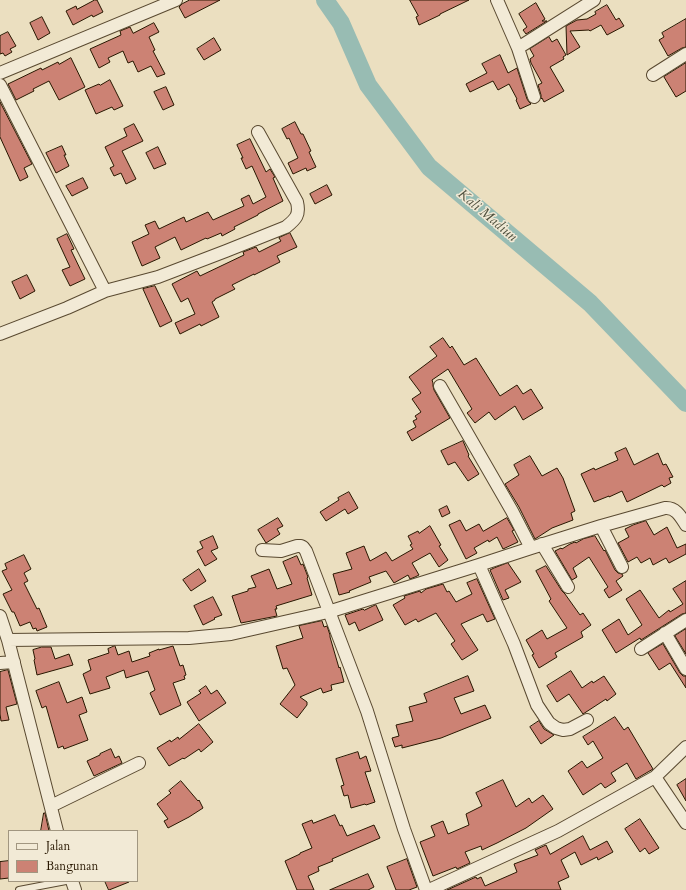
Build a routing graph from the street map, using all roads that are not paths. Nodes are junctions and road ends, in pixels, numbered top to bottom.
1 (176, 0) edge
2 (497, 0) edge
3 (594, 0) edge
4 (518, 48) junction
5 (686, 54) edge
6 (0, 73) edge
7 (653, 75) dead end
8 (0, 85) edge
9 (534, 97) dead end
10 (258, 132) dead end
11 (104, 291) junction
12 (0, 334) edge
13 (440, 386) dead end
14 (686, 525) edge
15 (601, 526) junction
16 (536, 546) junction
17 (262, 550) dead end
18 (479, 565) junction
19 (622, 567) dead end
20 (568, 587) dead end
21 (328, 612) junction
22 (0, 616) edge
23 (686, 620) edge
24 (665, 633) junction
25 (8, 640) junction
26 (641, 649) dead end
27 (682, 652) edge
28 (14, 662) junction
29 (0, 663) edge
30 (686, 669) edge
31 (587, 720) dead end
32 (686, 747) edge
33 (139, 763) dead end
34 (654, 777) junction
35 (51, 806) junction
36 (686, 823) edge
37 (58, 830) edge
38 (61, 882) edge
39 (19, 890) edge
40 (428, 890) edge

1 - 6 street
2 - 4 street
3 - 4 street
4 - 9 street
5 - 7 street
8 - 11 street
10 - 11 street
11 - 12 street
13 - 16 street
14 - 15 street
15 - 16 street
15 - 19 street
16 - 18 street
16 - 20 street
17 - 21 street
18 - 21 street
18 - 31 street
21 - 25 street
21 - 40 street
22 - 25 street
23 - 24 street
24 - 26 street
24 - 27 street
25 - 28 street
27 - 30 street
28 - 29 street
28 - 35 street
32 - 34 street
33 - 35 street
34 - 36 street
34 - 40 street
35 - 37 street
38 - 39 lane

